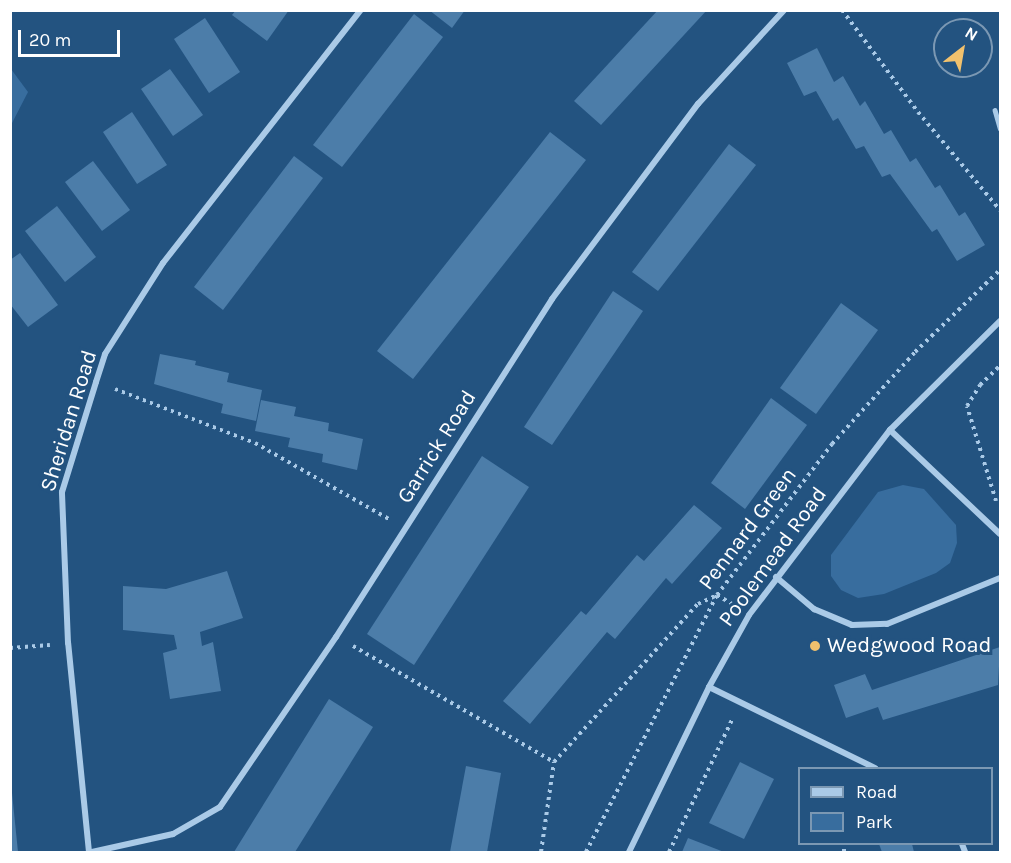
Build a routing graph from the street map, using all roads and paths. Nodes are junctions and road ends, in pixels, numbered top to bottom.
1 (361, 10) edge
2 (784, 10) edge
3 (842, 10) edge
4 (995, 110) dead end
5 (1000, 128) edge
6 (1000, 210) edge
7 (1000, 270) edge
8 (1000, 321) edge
9 (1000, 366) edge
10 (96, 382) junction
11 (890, 430) junction
12 (1000, 512) edge
13 (406, 529) junction
14 (1000, 534) edge
15 (776, 577) junction
16 (1000, 578) edge
17 (717, 595) junction
18 (336, 637) junction
19 (68, 643) junction
20 (10, 648) edge
21 (709, 687) junction
22 (740, 703) junction
23 (554, 762) junction
24 (872, 767) edge
25 (91, 852) edge
26 (541, 852) edge
27 (585, 852) edge
28 (629, 852) edge
29 (669, 852) edge

1 - 10 street, Sheridan Road
2 - 13 street, Garrick Road
3 - 6 path
4 - 5 lane
7 - 17 path, Pennard Green
8 - 11 street, Poolemead Road
9 - 12 path
10 - 13 path
10 - 19 street, Sheridan Road
11 - 14 street
11 - 15 street, Poolemead Road
13 - 18 street, Garrick Road
15 - 16 street
15 - 21 street, Poolemead Road
17 - 23 path
17 - 27 path, Pennard Green
18 - 23 path
18 - 25 street, Garrick Road
19 - 20 path
19 - 25 street, Sheridan Road
21 - 22 street
21 - 28 street, Poolemead Road
22 - 24 street
22 - 29 path
23 - 26 path

